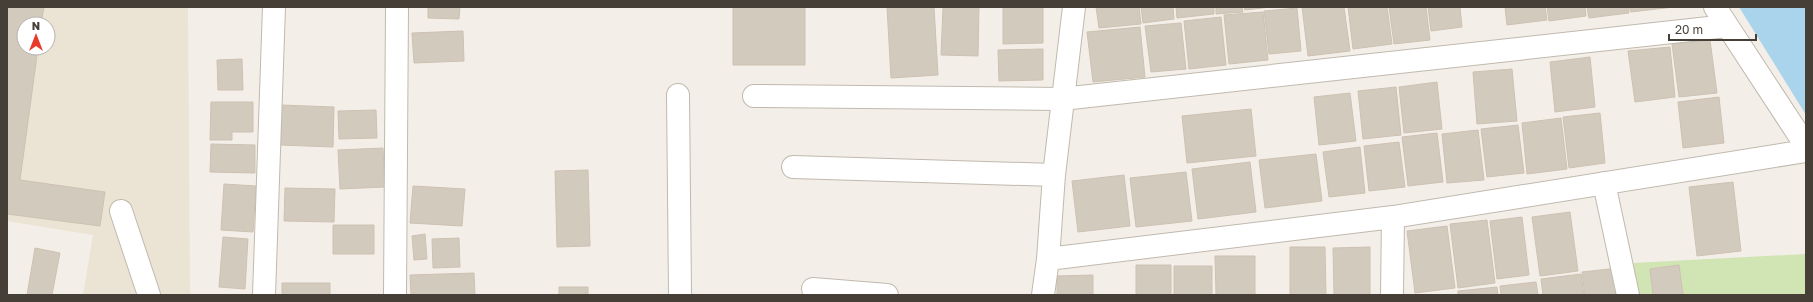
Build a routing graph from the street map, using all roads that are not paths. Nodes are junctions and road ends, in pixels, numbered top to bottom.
1 (274, 7) edge
2 (397, 7) edge
3 (1074, 7) edge
4 (1715, 7) edge
5 (1727, 26) junction
6 (678, 95) dead end
7 (754, 96) dead end
8 (1062, 99) junction
9 (1806, 146) edge
10 (1806, 151) edge
11 (793, 167) dead end
12 (1054, 175) junction
13 (1604, 183) junction
14 (121, 211) dead end
15 (1393, 217) junction
16 (1048, 259) junction
17 (813, 289) dead end
18 (149, 295) edge
19 (264, 295) edge
20 (395, 295) edge
21 (680, 295) edge
22 (887, 295) edge
23 (1043, 295) edge
24 (1392, 295) edge
25 (1628, 295) edge

1 - 19 street
2 - 20 street
3 - 8 street
4 - 5 street
5 - 8 street
5 - 9 street
6 - 21 street
7 - 8 street
8 - 12 street
10 - 13 street
11 - 12 street
12 - 16 street
13 - 15 street
13 - 25 street
14 - 18 street
15 - 16 street
15 - 24 street
16 - 23 street
17 - 22 street

